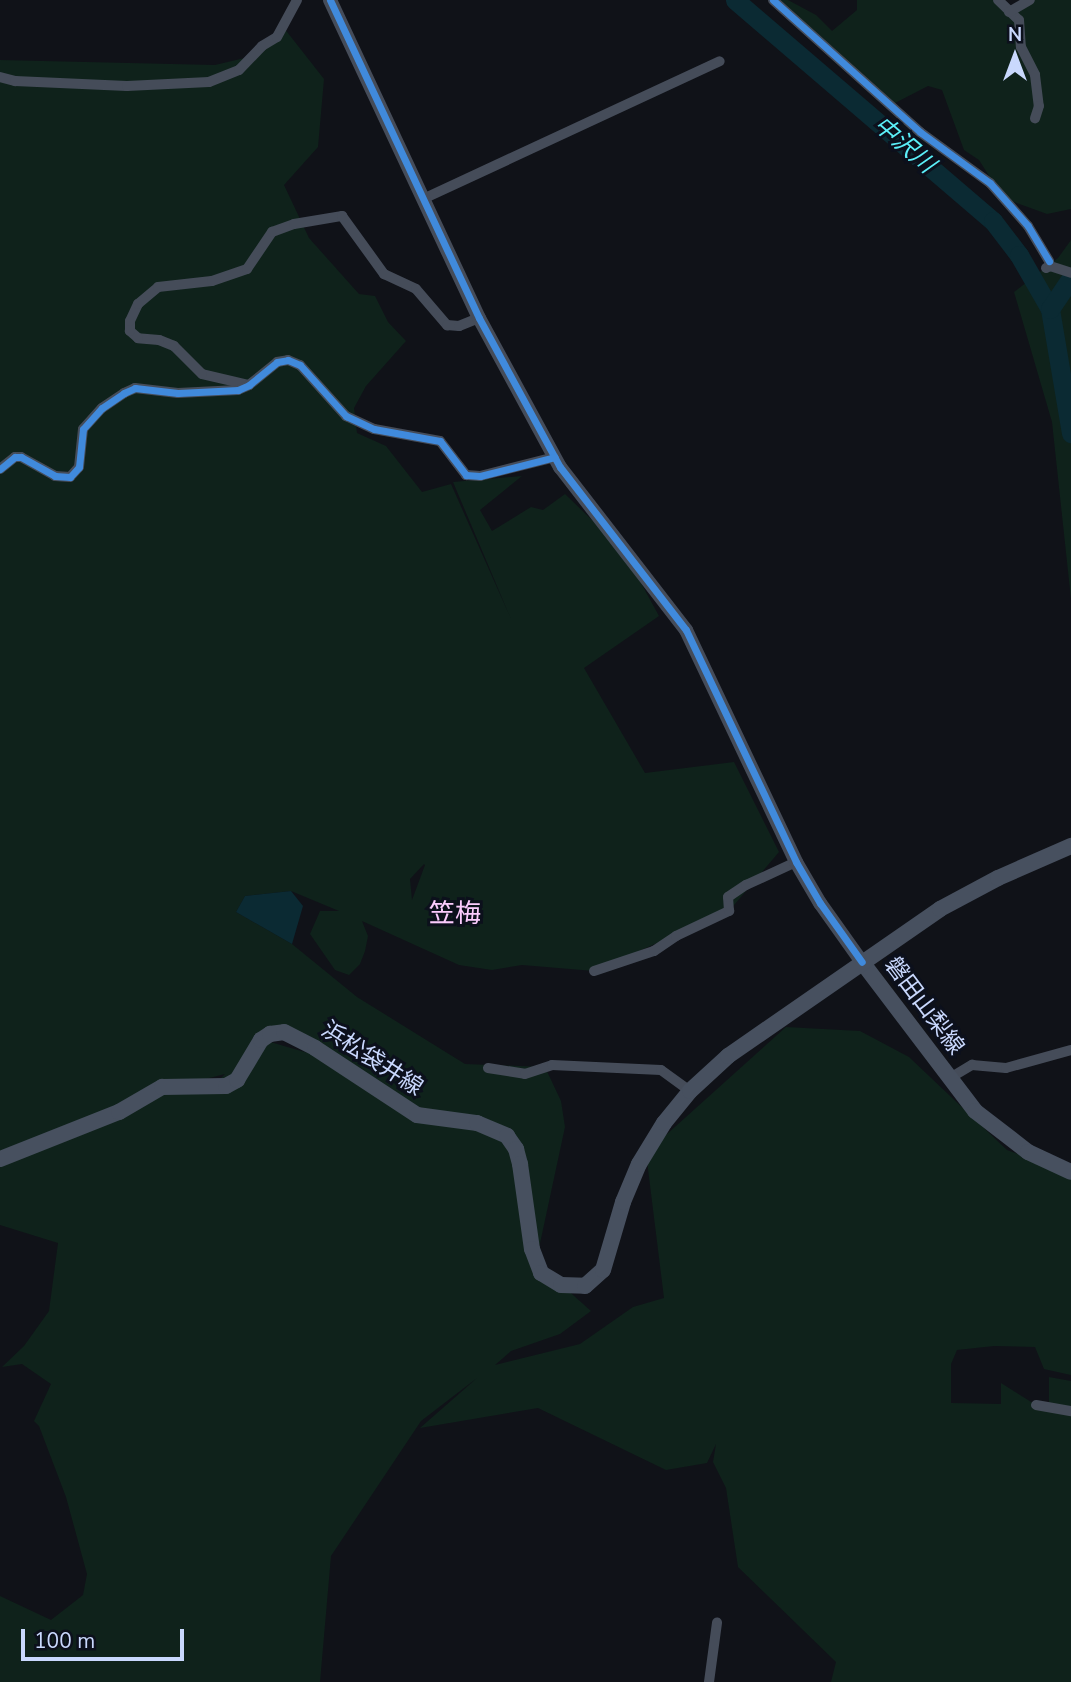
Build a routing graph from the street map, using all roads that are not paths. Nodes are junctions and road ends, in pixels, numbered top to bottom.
1 (297, 0) edge
2 (330, 0) edge
3 (773, 0) edge
4 (998, 0) edge
5 (1030, 0) edge
6 (1009, 12) junction
7 (720, 61) dead end
8 (0, 77) edge
9 (1035, 118) dead end
10 (423, 199) junction
11 (1071, 273) edge
12 (479, 318) junction
13 (248, 385) junction
14 (555, 457) junction
15 (0, 469) edge
16 (1071, 846) edge
17 (796, 862) junction
18 (862, 962) junction
19 (594, 971) dead end
20 (1071, 1050) edge
21 (488, 1068) dead end
22 (950, 1078) junction
23 (690, 1091) junction
24 (0, 1159) edge
25 (1071, 1172) edge
26 (1036, 1405) dead end
27 (1071, 1411) edge
28 (717, 1623) dead end
29 (709, 1682) edge

1 - 8 street
2 - 10 street
3 - 11 street
4 - 6 street
5 - 6 street
6 - 9 street
7 - 10 street
10 - 12 street
12 - 13 street
12 - 14 street
13 - 14 street
13 - 15 street
14 - 17 street
16 - 18 main road, 磐田山梨線
17 - 18 street
17 - 19 street
18 - 22 main road, 磐田山梨線
18 - 23 main road, 浜松袋井線
20 - 22 street
21 - 23 street
22 - 25 main road, 磐田山梨線
23 - 24 main road, 浜松袋井線
26 - 27 street
28 - 29 street

